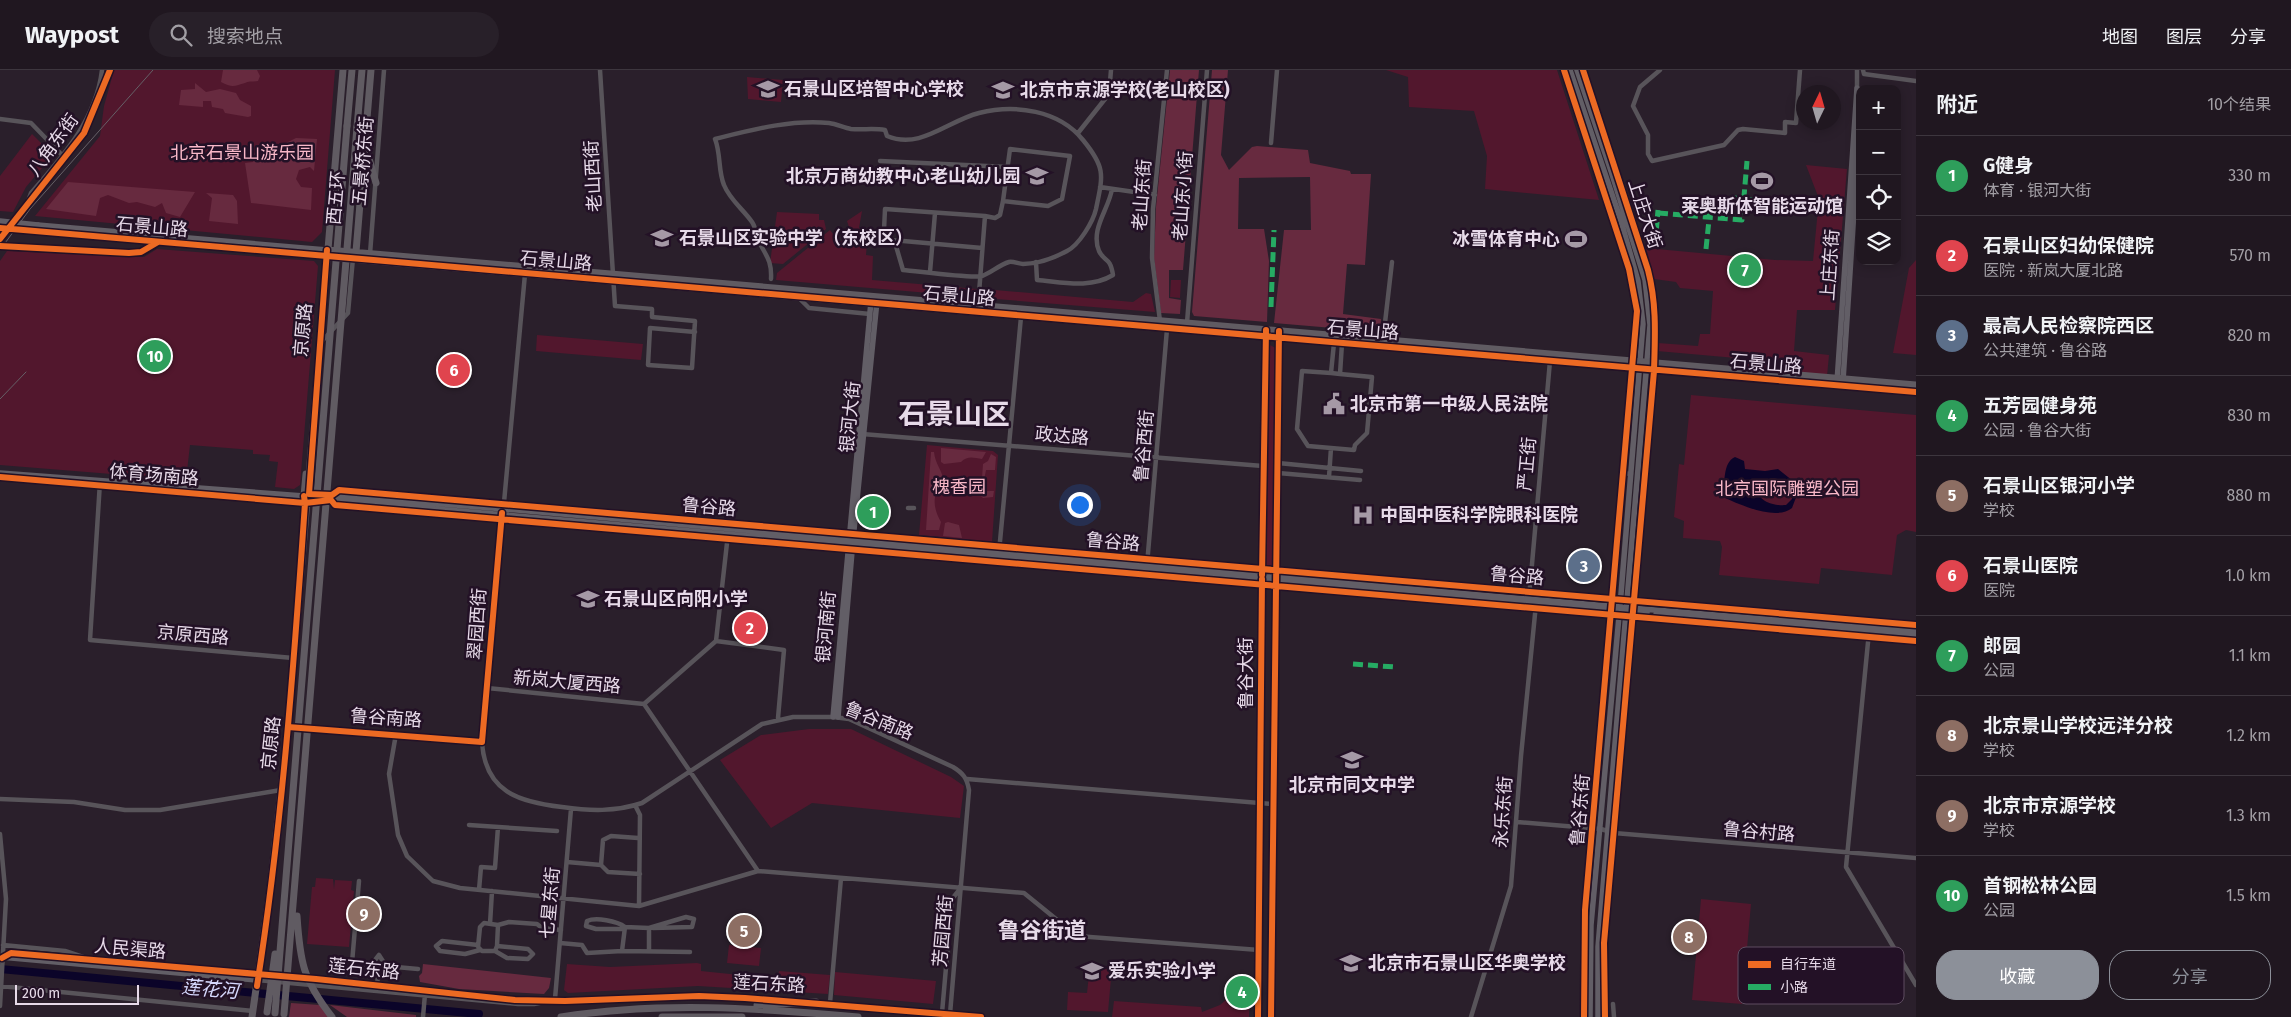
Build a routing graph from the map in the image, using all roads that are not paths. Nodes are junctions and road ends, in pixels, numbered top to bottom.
1 (104, 70) edge
2 (110, 70) edge
3 (343, 70) edge
4 (352, 70) edge
5 (362, 70) edge
6 (371, 70) edge
7 (384, 70) edge
8 (600, 70) edge
9 (1112, 70) edge
10 (1168, 70) edge
11 (1207, 70) edge
12 (1277, 70) edge
13 (1570, 70) edge
14 (1577, 70) edge
15 (1660, 70) edge
16 (1800, 70) edge
17 (1857, 70) edge
18 (1863, 70) edge
19 (104, 81) junction
20 (1916, 81) edge
21 (1858, 85) edge
22 (0, 119) edge
23 (1856, 123) edge
24 (1859, 130) edge
25 (1078, 133) junction
26 (365, 143) junction
27 (1271, 143) dead end
28 (62, 154) junction
29 (880, 161) dead end
30 (1008, 168) junction
31 (376, 183) junction
32 (1100, 187) junction
33 (1112, 189) junction
34 (1155, 195) junction
35 (1003, 201) junction
36 (25, 206) junction
37 (935, 213) junction
38 (985, 216) junction
39 (0, 221) edge
40 (0, 228) edge
41 (0, 240) edge
42 (892, 240) junction
43 (158, 242) junction
44 (932, 243) junction
45 (0, 246) edge
46 (982, 248) junction
47 (327, 254) junction
48 (370, 254) junction
49 (354, 256) junction
50 (1036, 262) junction
51 (1392, 262) dead end
52 (930, 272) junction
53 (525, 274) junction
54 (612, 277) junction
55 (980, 277) junction
56 (771, 279) dead end
57 (798, 297) junction
58 (874, 300) junction
59 (978, 306) junction
60 (870, 314) junction
61 (1021, 317) junction
62 (1160, 321) junction
63 (1187, 324) junction
64 (1167, 329) junction
65 (694, 332) junction
66 (1266, 333) junction
67 (1279, 334) junction
68 (1383, 340) junction
69 (322, 341) junction
70 (1334, 342) junction
71 (1342, 343) junction
72 (1550, 361) junction
73 (1646, 367) junction
74 (1631, 369) junction
75 (1331, 373) junction
76 (1340, 374) junction
77 (1840, 382) junction
78 (1916, 385) edge
79 (1916, 392) edge
80 (861, 434) junction
81 (1008, 446) junction
82 (1331, 448) junction
83 (1156, 458) junction
84 (1278, 463) junction
85 (1263, 466) junction
86 (1329, 468) junction
87 (1361, 471) dead end
88 (0, 473) edge
89 (1278, 473) junction
90 (1631, 474) junction
91 (0, 477) edge
92 (1329, 478) junction
93 (1360, 480) dead end
94 (100, 483) junction
95 (306, 498) junction
96 (908, 508) dead end
97 (914, 508) dead end
98 (503, 512) junction
99 (728, 534) junction
100 (851, 542) junction
101 (999, 552) junction
102 (1147, 565) junction
103 (1262, 577) junction
104 (1276, 578) junction
105 (1529, 598) junction
106 (1536, 604) junction
107 (1633, 608) junction
108 (1623, 609) junction
109 (1916, 631) edge
110 (1869, 632) junction
111 (1916, 636) edge
112 (716, 641) junction
113 (293, 658) junction
114 (487, 688) junction
115 (644, 704) junction
116 (836, 717) junction
117 (778, 718) junction
118 (288, 726) junction
119 (396, 734) junction
120 (482, 742) junction
121 (689, 772) junction
122 (967, 779) junction
123 (281, 790) junction
124 (0, 799) edge
125 (1260, 803) junction
126 (1273, 804) junction
127 (635, 805) junction
128 (571, 809) junction
129 (1516, 822) junction
130 (469, 825) dead end
131 (498, 828) junction
132 (1600, 829) junction
133 (556, 832) dead end
134 (1608, 832) junction
135 (0, 834) edge
136 (638, 838) junction
137 (1847, 853) junction
138 (1916, 858) edge
139 (567, 862) junction
140 (601, 865) junction
141 (758, 871) junction
142 (640, 874) junction
143 (841, 878) junction
144 (359, 881) dead end
145 (961, 888) junction
146 (479, 890) junction
147 (492, 891) junction
148 (283, 897) junction
149 (295, 897) junction
150 (564, 898) junction
151 (639, 906) junction
152 (490, 924) junction
153 (498, 925) junction
154 (625, 928) junction
155 (651, 928) junction
156 (561, 930) junction
157 (560, 943) junction
158 (3, 945) junction
159 (479, 947) junction
160 (1893, 947) edge
161 (496, 949) junction
162 (649, 950) junction
163 (1260, 950) junction
164 (622, 951) junction
165 (690, 952) dead end
166 (1, 957) edge
167 (95, 961) junction
168 (372, 964) junction
169 (379, 965) junction
170 (1904, 965) edge
171 (386, 966) junction
172 (418, 969) dead end
173 (258, 980) junction
174 (0, 985) edge
175 (377, 985) junction
176 (1916, 985) edge
177 (425, 992) junction
178 (0, 995) edge
179 (555, 999) junction
180 (320, 1002) junction
181 (816, 1002) junction
182 (830, 1003) junction
183 (1613, 1004) dead end
184 (0, 1006) edge
185 (719, 1008) junction
186 (253, 1011) edge
187 (942, 1013) junction
188 (950, 1014) junction
189 (266, 1015) edge
190 (275, 1015) edge
191 (284, 1016) edge
192 (423, 1016) edge
193 (332, 1017) edge
194 (337, 1017) edge
195 (561, 1017) edge
196 (662, 1017) edge
197 (676, 1017) edge
198 (742, 1017) edge
199 (858, 1017) edge
200 (977, 1017) edge
201 (1258, 1017) edge
202 (1270, 1017) edge
203 (1471, 1017) edge
204 (1590, 1017) edge
205 (1598, 1017) edge
206 (1614, 1017) edge

1 - 19 main road, 八角东街
1 - 28 street, 八角东街
2 - 19 main road
3 - 47 highway
4 - 148 highway, 西五环, bridge
5 - 149 highway, 西五环, bridge
6 - 26 highway
7 - 31 street, 五景桥东街
8 - 54 street, 老山西街
9 - 25 street
10 - 34 street, 老山东街
11 - 63 street, 老山东小街
12 - 27 street
13 - 73 main road, 上庄大街
14 - 73 main road, 上庄大街
15 - 16 street
17 - 21 street, 上庄东街
18 - 20 street
19 - 36 street, 八角东街
22 - 28 street
23 - 77 main road, 上庄东街
24 - 77 main road, 上庄东街
25 - 32 street
25 - 56 street
26 - 31 highway
26 - 49 highway
28 - 36 street, 八角东街
29 - 30 street
30 - 35 street
30 - 35 street
31 - 48 street, 五景桥东街
32 - 33 street
32 - 50 street
33 - 34 street
33 - 50 street
34 - 62 street, 老山东街
35 - 38 street
36 - 41 street, 八角东街
37 - 38 street
37 - 42 street
37 - 44 street
38 - 46 street
39 - 47 main road, 石景山路, bridge
40 - 43 main road, 石景山路, bridge
42 - 44 street
42 - 52 street
43 - 45 street
43 - 47 main road, 石景山路
44 - 46 street
44 - 52 street
46 - 55 street
47 - 49 highway, 石景山路
47 - 69 highway, 京原路
47 - 95 highway, 京原路
48 - 49 highway, 石景山路
48 - 54 highway, 石景山路
49 - 53 highway, 石景山路
49 - 69 street
50 - 55 street
51 - 68 street
52 - 55 street
53 - 54 highway, 石景山路
53 - 98 street, 翠园西街
54 - 57 highway, 石景山路
54 - 58 highway, 石景山路
54 - 65 street, 老山西街
55 - 59 street
57 - 58 highway, 石景山路
57 - 60 street
58 - 59 highway, 石景山路
58 - 60 main road, 银河大街
58 - 61 highway, 石景山路
58 - 80 main road, 银河大街
59 - 62 highway, 石景山路
60 - 80 main road, 银河大街
61 - 64 highway, 石景山路
61 - 81 street
62 - 63 highway, 石景山路
63 - 66 highway, 石景山路
64 - 66 highway, 石景山路
64 - 83 street, 鲁谷西街
65 - 65 street
66 - 67 highway, 石景山路
66 - 85 main road, 鲁谷大街
67 - 68 highway, 石景山路
67 - 70 highway, 石景山路
67 - 84 main road, 鲁谷大街
68 - 73 highway, 石景山路
69 - 95 highway, 京原路
70 - 71 highway, 石景山路
70 - 75 street
71 - 72 highway, 石景山路
71 - 76 street
72 - 74 highway, 石景山路
72 - 105 street, 严正街
73 - 74 highway, 石景山路
73 - 77 highway, 石景山路
73 - 90 main road, 鲁谷东街
73 - 107 street
73 - 108 main road, 鲁谷东街
74 - 90 street
75 - 76 street
75 - 82 street
76 - 82 street
77 - 78 highway, 石景山路
77 - 79 highway, 石景山路
80 - 81 street, 政达路
80 - 100 main road, 银河大街
81 - 83 street, 政达路
81 - 101 street
82 - 86 street
83 - 85 street, 政达路
83 - 102 street, 鲁谷西街
84 - 86 street
84 - 89 main road, 鲁谷大街
85 - 103 main road, 鲁谷大街
86 - 87 street
86 - 92 street
88 - 94 main road, 体育场南路
89 - 92 street
89 - 104 main road, 鲁谷大街
90 - 108 main road, 鲁谷东街
91 - 94 main road, 体育场南路
92 - 93 street
94 - 95 main road, 体育场南路
94 - 113 street, 京原西路
95 - 98 main road, 鲁谷路
95 - 98 main road, 鲁谷路
95 - 113 highway, 京原路
96 - 97 street
98 - 99 main road, 鲁谷路
98 - 100 main road, 鲁谷路
98 - 114 street, 翠园西街
99 - 100 main road, 鲁谷路
99 - 112 street
100 - 101 main road, 鲁谷路
100 - 103 main road, 鲁谷路
100 - 116 main road, 银河南街
101 - 102 main road, 鲁谷路
102 - 103 main road, 鲁谷路
103 - 104 main road, 鲁谷路
103 - 125 main road, 鲁谷大街
104 - 105 main road, 鲁谷路
104 - 106 main road, 鲁谷路
104 - 126 main road, 鲁谷大街
105 - 108 main road, 鲁谷路
106 - 108 main road, 鲁谷路
106 - 129 street, 永乐东街
107 - 108 main road, 鲁谷路
107 - 109 main road, 鲁谷路
108 - 110 main road, 鲁谷路
108 - 132 main road, 鲁谷东街
108 - 134 main road, 鲁谷东街
110 - 111 main road, 鲁谷路
110 - 137 street
112 - 115 street
112 - 117 street
113 - 118 highway, 京原路
114 - 115 street, 新岚大厦西路
114 - 120 street, 翠园西街
115 - 121 street
116 - 117 street, 鲁谷南路
116 - 122 street, 鲁谷南路
117 - 121 street, 鲁谷南路
118 - 119 street, 鲁谷南路
118 - 123 highway, 京原路
119 - 120 street, 鲁谷南路
119 - 146 street, 鲁谷南路
120 - 128 street, 鲁谷南路
121 - 127 street, 鲁谷南路
121 - 141 street
122 - 125 street
122 - 145 street
123 - 124 street
123 - 173 highway, 京原路
125 - 126 street
125 - 163 main road, 鲁谷大街
126 - 202 main road, 鲁谷大街
127 - 128 street, 鲁谷南路
127 - 136 street
128 - 139 street, 七星东街
129 - 132 street, 鲁谷村路
129 - 203 street, 永乐东街
130 - 131 street
131 - 133 street
131 - 146 street
132 - 134 street, 鲁谷村路
132 - 204 main road, 鲁谷东街
134 - 137 street, 鲁谷村路
134 - 205 main road, 鲁谷东街
135 - 158 street
136 - 140 street
136 - 142 street
137 - 138 street, 鲁谷村路
137 - 160 street
139 - 140 street
139 - 150 street, 七星东街
140 - 142 street
141 - 143 street, 鲁谷南路
141 - 151 street, 鲁谷南路
142 - 151 street
143 - 145 street, 鲁谷南路
143 - 182 street
144 - 168 street
145 - 163 street, 鲁谷南路
145 - 187 street, 芳园西街
145 - 188 street, 芳园西街
146 - 147 street, 鲁谷南路
147 - 150 street, 鲁谷南路
147 - 152 street
148 - 189 highway, bridge
148 - 190 highway, 西五环, bridge
149 - 180 highway, bridge
149 - 191 highway, 西五环, bridge
150 - 151 street, 鲁谷南路
150 - 156 street, 七星东街
152 - 153 street
152 - 159 street
153 - 156 street
153 - 161 street
154 - 154 street
154 - 155 street
154 - 164 street
155 - 155 street
155 - 162 street
156 - 157 street, 七星东街
157 - 164 street
157 - 179 street, 七星东街
158 - 166 street
158 - 167 street
159 - 159 street
159 - 161 street
161 - 161 street
162 - 164 street
162 - 165 street
163 - 201 main road, 鲁谷大街
166 - 167 main road, 人民渠路
166 - 173 main road, 人民渠路
166 - 174 street
167 - 173 main road, 人民渠路
168 - 169 street
168 - 171 street
169 - 171 street
169 - 175 street
170 - 176 street
171 - 172 street
173 - 175 street, 莲石东路
173 - 177 street, 莲石东路
173 - 186 highway, 京原路
174 - 178 street
174 - 186 street
175 - 177 street, 莲石东路
177 - 179 street, 莲石东路
177 - 192 street
178 - 184 street
179 - 181 street, 莲石东路
180 - 193 highway, bridge
180 - 194 highway, bridge
181 - 182 street, 莲石东路
181 - 185 highway
182 - 187 street, 莲石东路
183 - 206 street
185 - 195 highway, 莲石东路
185 - 199 highway, 莲石东路
187 - 188 street, 莲石东路
188 - 200 street, 莲石东路
196 - 197 highway, 莲石东路
197 - 198 highway, 莲石东路

